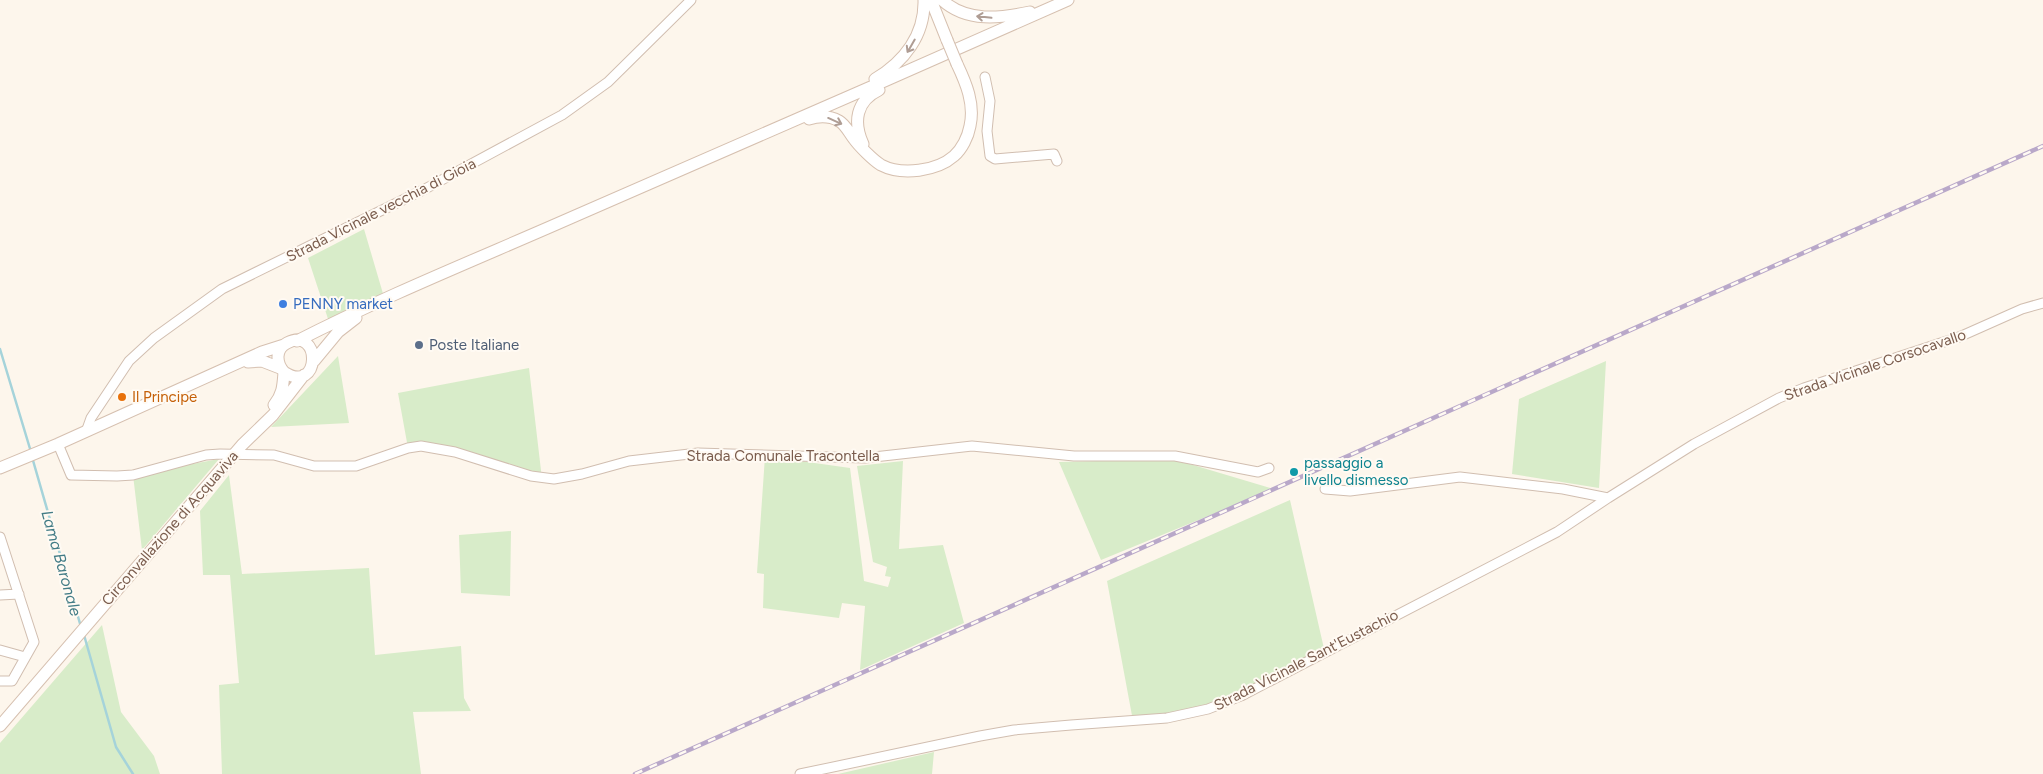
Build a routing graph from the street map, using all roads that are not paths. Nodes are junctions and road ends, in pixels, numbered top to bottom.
1 (691, 0) edge
2 (924, 0) edge
3 (931, 0) edge
4 (942, 0) edge
5 (1068, 0) edge
6 (1049, 8) junction
7 (929, 62) junction
8 (985, 77) dead end
9 (844, 99) junction
10 (772, 130) junction
11 (866, 150) junction
12 (1058, 160) dead end
13 (404, 291) junction
14 (2043, 302) edge
15 (297, 341) junction
16 (284, 345) junction
17 (314, 361) junction
18 (234, 365) junction
19 (282, 370) junction
20 (304, 375) junction
21 (86, 432) junction
22 (58, 444) junction
23 (242, 445) junction
24 (234, 455) junction
25 (0, 468) edge
26 (1269, 468) dead end
27 (1325, 489) dead end
28 (1608, 498) junction
29 (0, 537) edge
30 (19, 594) junction
31 (0, 595) edge
32 (0, 650) edge
33 (26, 657) junction
34 (0, 681) edge
35 (0, 726) edge
36 (800, 774) edge

1 - 21 street, Strada Vicinale vecchia di Gioia
2 -> 9 main road
3 - 11 main road, bridge
6 -> 4 main road
5 - 6 main road
6 - 7 main road
7 - 9 main road
7 - 11 main road
8 - 12 street
9 - 10 main road
10 -> 11 main road
10 - 13 main road
13 - 15 main road
13 - 17 main road
14 - 28 street, Strada Vicinale Corsocavallo
15 - 16 main road
15 - 17 main road
16 - 18 main road
16 - 19 main road
17 - 20 main road
18 - 19 main road
18 - 21 main road
19 - 20 main road
19 - 23 main road
20 - 23 main road
21 - 22 main road
22 - 24 street, Strada Comunale Tracontella
22 - 25 main road
23 - 24 main road, Circonvallazione di Acquaviva
24 - 26 street, Strada Comunale Tracontella
24 - 35 main road, Circonvallazione di Acquaviva
27 - 28 street
28 - 36 street, Strada Vicinale Sant'Eustachio
29 - 30 street
30 - 31 street
30 - 33 street
32 - 33 street
33 - 34 street

